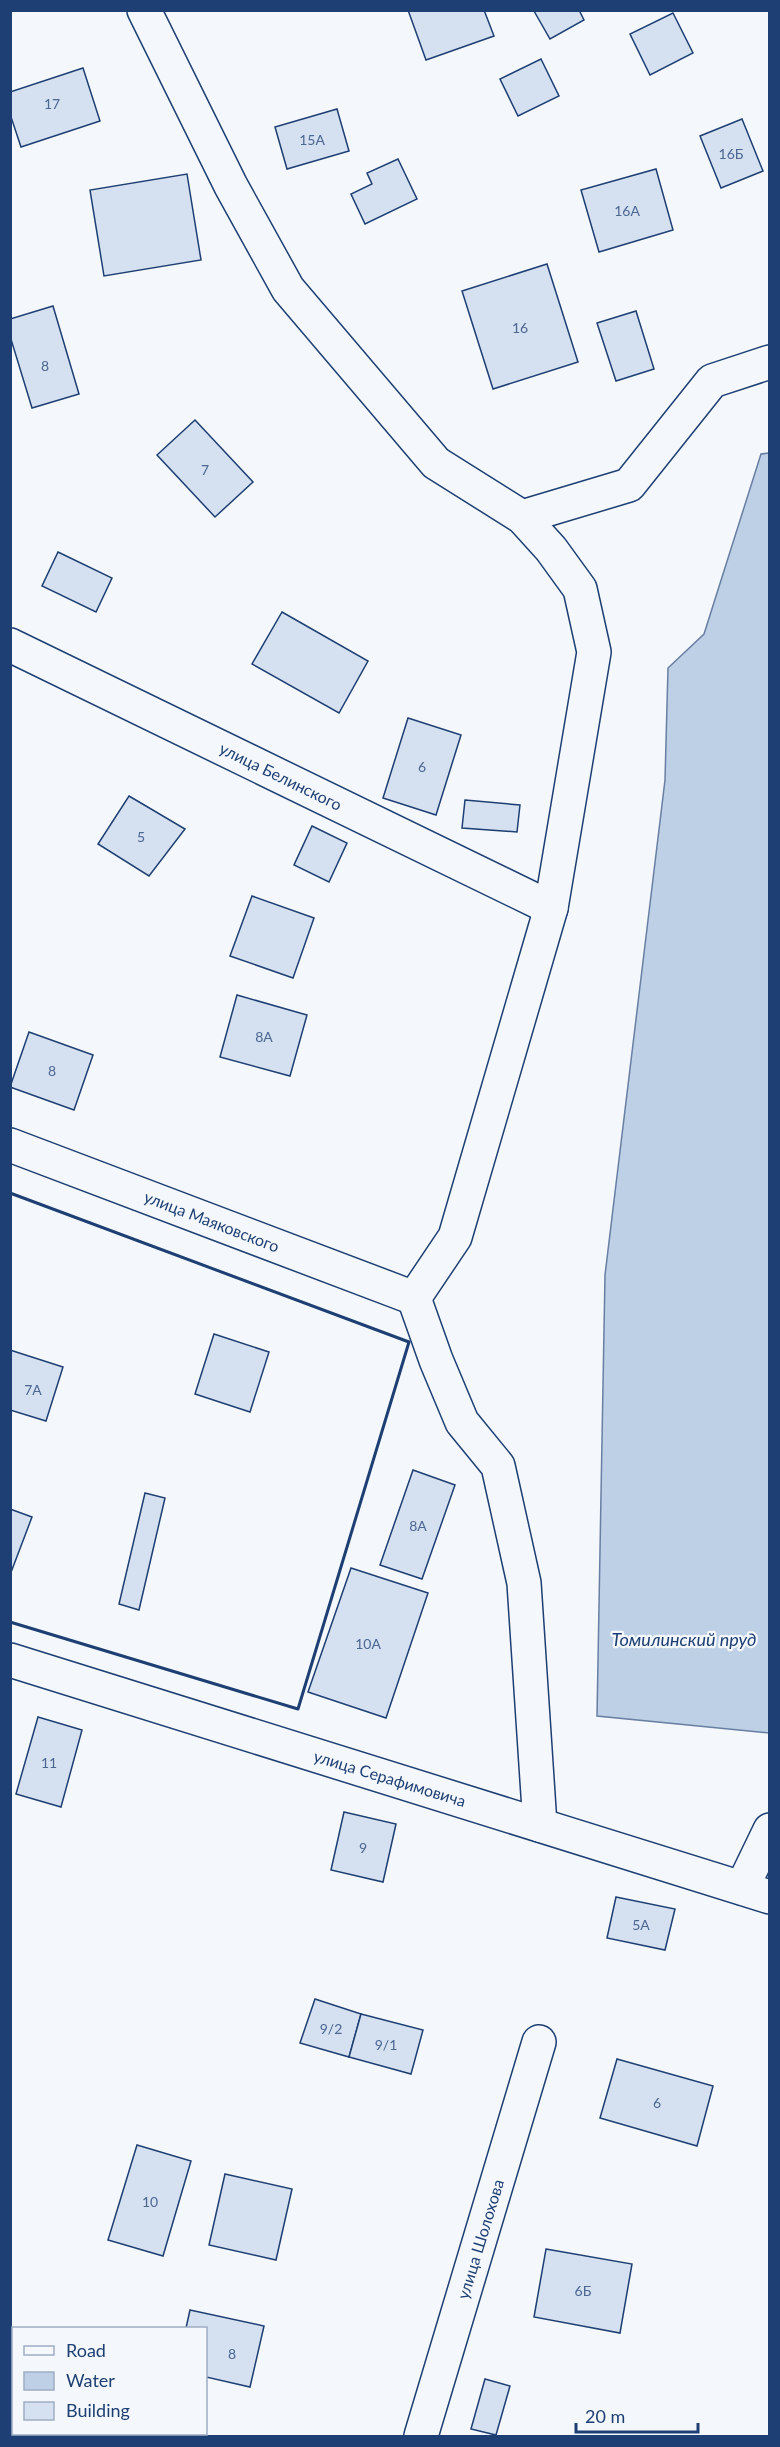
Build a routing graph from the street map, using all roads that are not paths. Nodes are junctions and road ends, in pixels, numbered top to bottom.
1 (144, 10) edge
2 (770, 362) edge
3 (522, 517) junction
4 (10, 645) edge
5 (551, 908) junction
6 (10, 1145) edge
7 (414, 1298) junction
8 (10, 1660) edge
9 (540, 1825) junction
10 (770, 1830) edge
11 (756, 1892) edge
12 (539, 2042) dead end
13 (421, 2436) edge

1 - 3 street
2 - 3 street
3 - 5 street
4 - 5 street, улица Белинского
5 - 7 street
6 - 7 street, улица Маяковского
7 - 9 street
8 - 9 street, улица Серафимовича
9 - 11 street, улица Серафимовича
10 - 11 street
12 - 13 street, улица Шолохова

